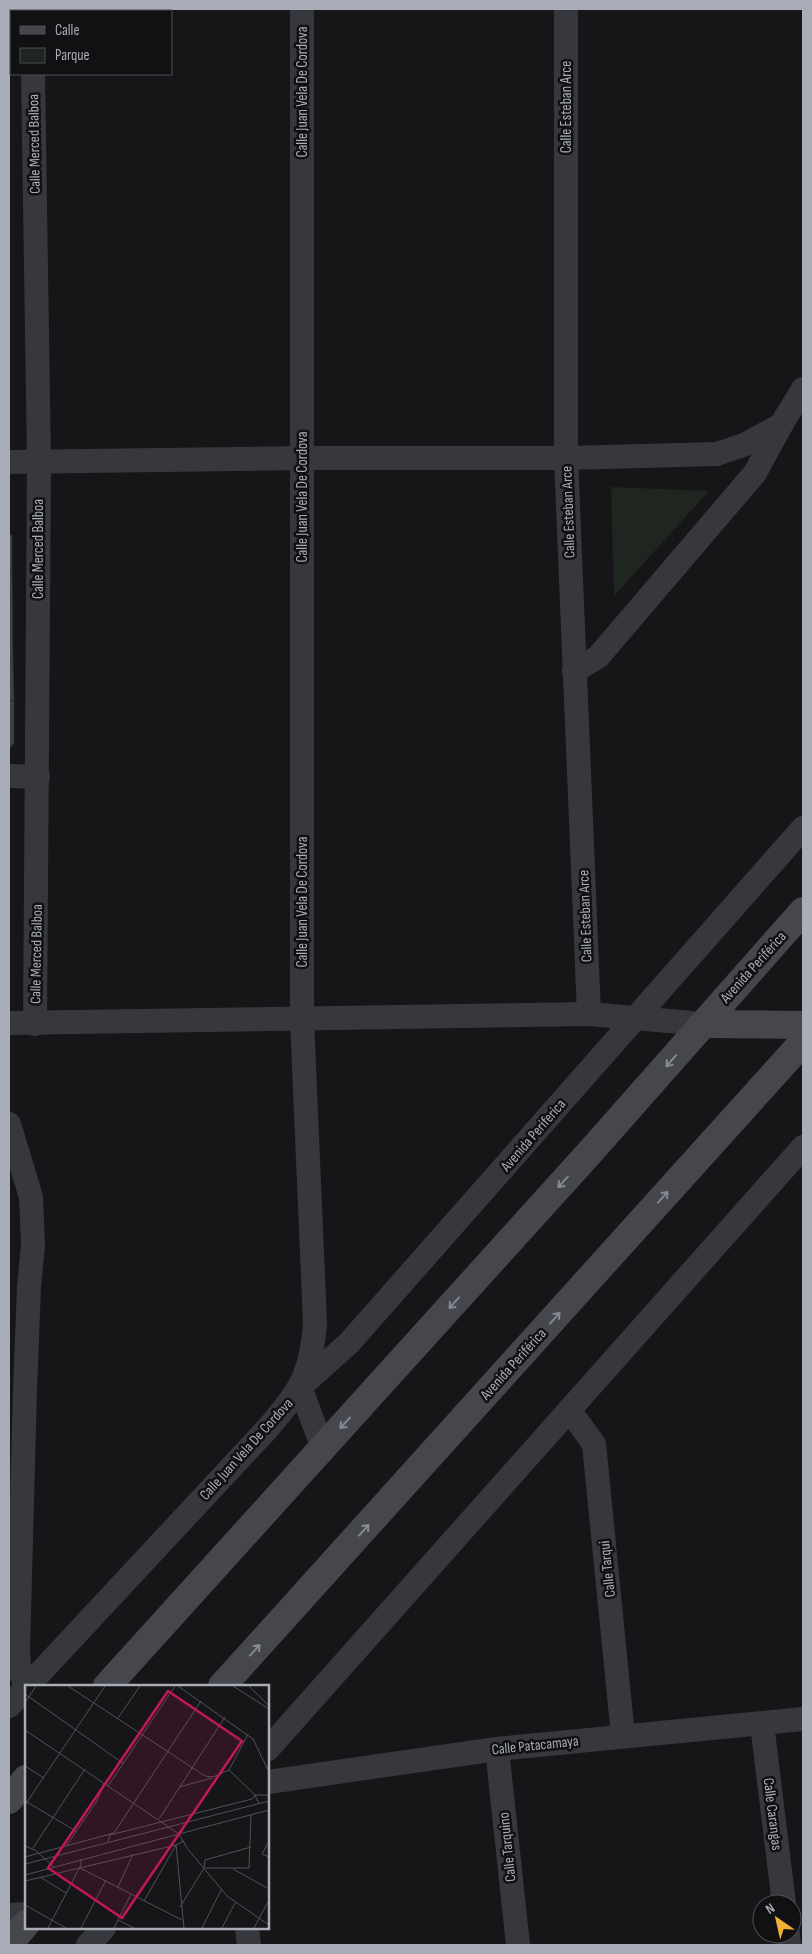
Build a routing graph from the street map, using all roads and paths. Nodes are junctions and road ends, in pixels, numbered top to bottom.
1 (302, 9) edge
2 (566, 9) edge
3 (33, 75) edge
4 (803, 389) edge
5 (781, 425) junction
6 (302, 458) junction
7 (566, 458) junction
8 (9, 462) edge
9 (39, 462) junction
10 (574, 671) junction
11 (9, 776) edge
12 (38, 777) junction
13 (803, 828) edge
14 (803, 910) edge
15 (588, 1014) junction
16 (635, 1018) junction
17 (302, 1019) junction
18 (9, 1023) edge
19 (35, 1024) junction
20 (703, 1024) junction
21 (803, 1025) edge
22 (803, 1042) edge
23 (9, 1124) edge
24 (803, 1147) edge
25 (300, 1387) junction
26 (569, 1410) junction
27 (322, 1448) junction
28 (14, 1534) edge
29 (26, 1685) edge
30 (27, 1685) edge
31 (108, 1685) edge
32 (223, 1685) edge
33 (25, 1687) edge
34 (9, 1706) edge
35 (803, 1719) edge
36 (762, 1724) junction
37 (624, 1736) junction
38 (269, 1748) edge
39 (497, 1749) junction
40 (25, 1780) edge
41 (269, 1782) edge
42 (9, 1800) edge
43 (783, 1894) edge
44 (25, 1914) edge
45 (9, 1915) edge
46 (25, 1925) edge
47 (103, 1929) edge
48 (247, 1929) edge
49 (9, 1944) edge
50 (88, 1945) edge
51 (248, 1945) edge
52 (518, 1945) edge

1 - 6 street, Calle Juan Vela De Cordova
2 - 7 street, Calle Esteban Arce
3 - 9 street, Calle Merced Balboa
4 - 5 street
5 - 7 street
5 - 10 street
6 - 7 street
6 - 9 street
6 - 17 street, Calle Juan Vela De Cordova
7 - 10 street, Calle Esteban Arce
8 - 9 street
9 - 12 street, Calle Merced Balboa
10 - 15 street, Calle Esteban Arce
11 - 12 street
12 - 19 street, Calle Merced Balboa
13 - 16 street, Avenida Periferica
14 - 20 street, Avenida Periférica
15 - 16 street
15 - 17 street
16 - 20 street
16 - 25 street, Avenida Periferica
17 - 19 street
17 - 25 street, Calle Juan Vela De Cordova
18 - 19 street
20 - 21 street
20 -> 27 street, Avenida Periférica
32 -> 22 street, Avenida Periférica
23 - 28 street
24 - 26 street
25 - 27 street
25 - 30 street, Calle Juan Vela De Cordova
26 - 37 street, Calle Tarqui
26 - 38 street
27 - 31 street, Avenida Periférica
28 - 29 street
33 - 34 street, Calle Juan Vela De Cordova
35 - 36 street, Calle Patacamaya
36 - 37 street, Calle Patacamaya
36 - 43 street, Calle Carangas
37 - 39 street, Calle Patacamaya
39 - 41 street, Calle Patacamaya
39 - 52 street, Calle Tarquino
40 - 42 street
44 - 45 street
46 - 49 street
47 - 50 street
48 - 51 street

